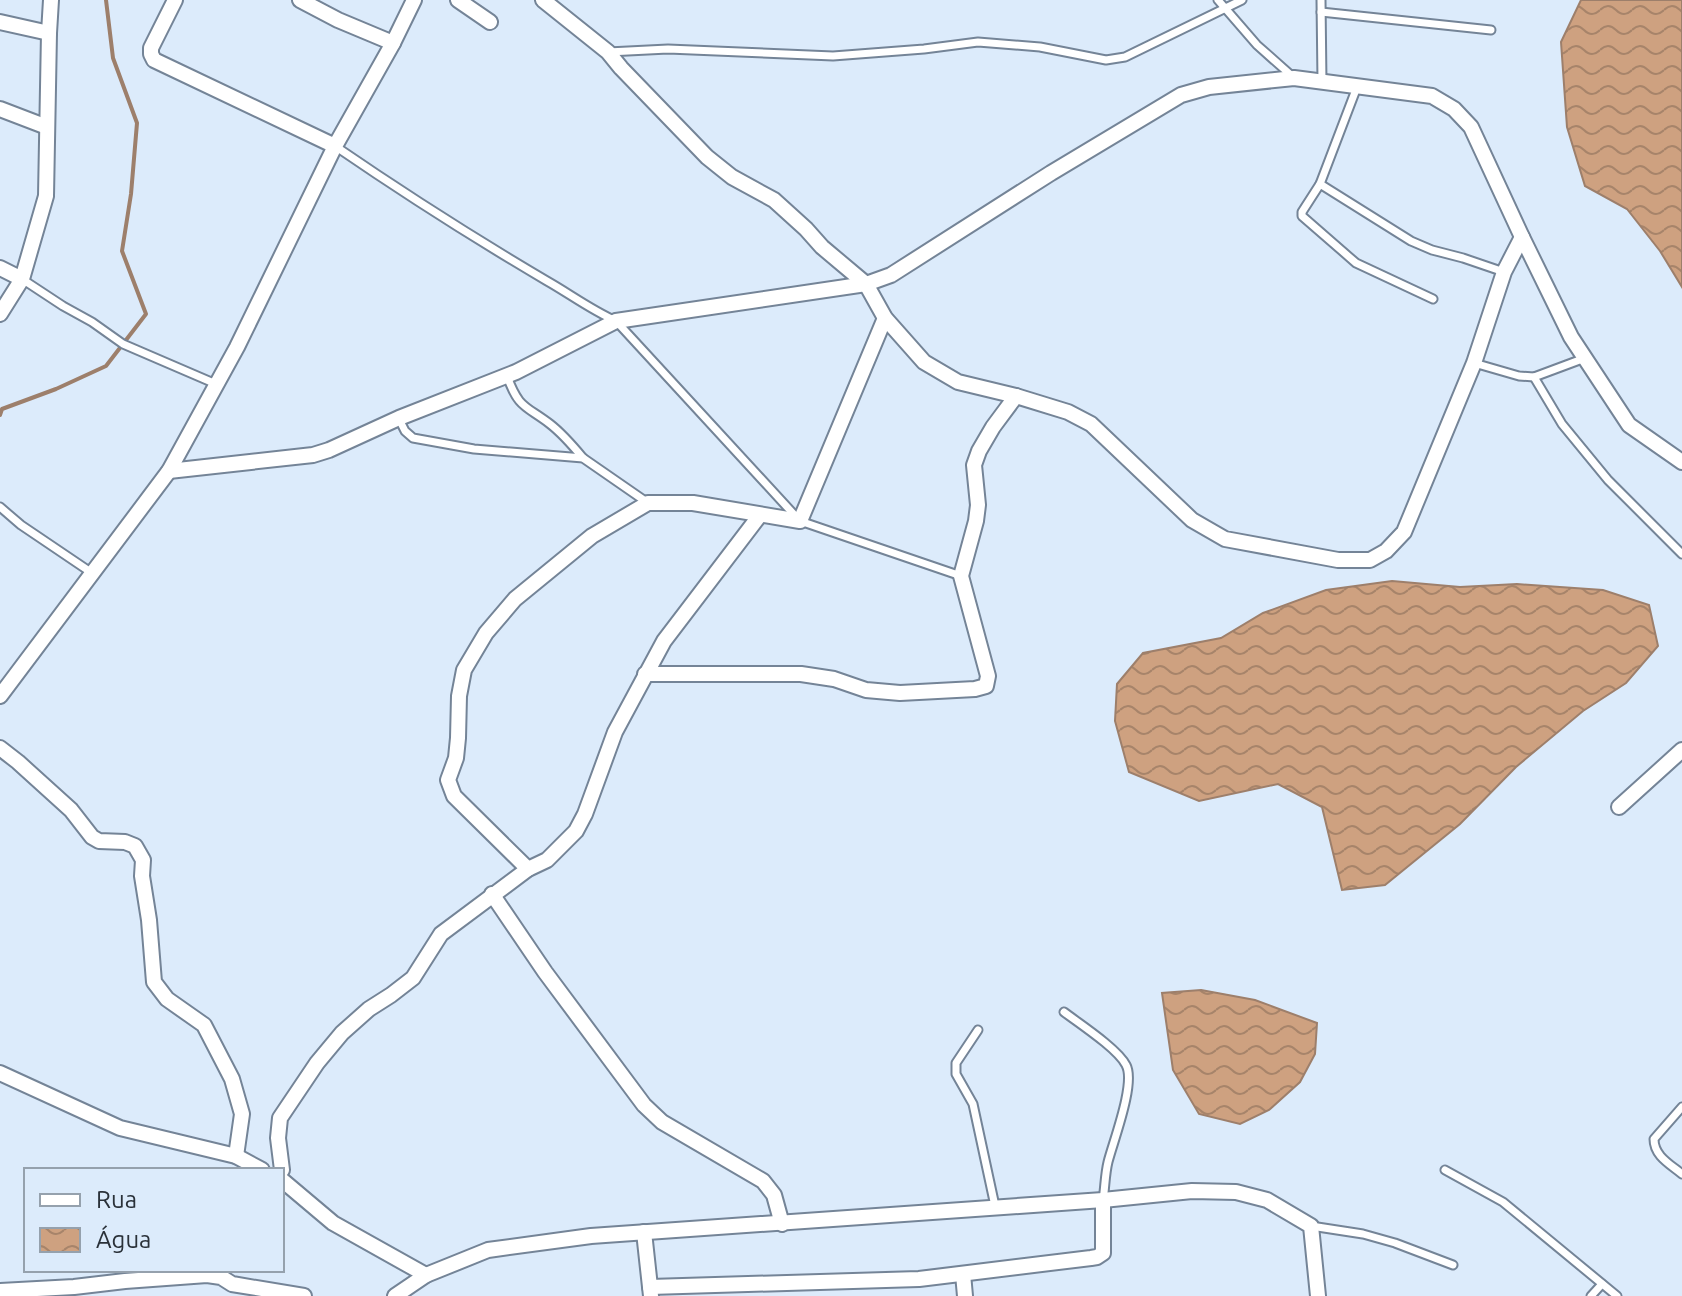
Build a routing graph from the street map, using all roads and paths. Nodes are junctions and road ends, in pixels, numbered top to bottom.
1 (51, 0) edge
2 (175, 0) edge
3 (300, 0) edge
4 (414, 0) edge
5 (458, 0) edge
6 (543, 0) edge
7 (1218, 0) edge
8 (1242, 0) edge
9 (1321, 0) edge
10 (1225, 8) junction
11 (1321, 12) junction
12 (0, 22) edge
13 (490, 22) dead end
14 (1491, 30) dead end
15 (49, 33) junction
16 (393, 43) junction
17 (608, 52) junction
18 (1294, 78) junction
19 (1322, 82) junction
20 (1357, 87) junction
21 (0, 109) edge
22 (47, 127) junction
23 (335, 146) junction
24 (1320, 184) junction
25 (1522, 237) junction
26 (0, 268) edge
27 (1504, 272) junction
28 (22, 279) junction
29 (866, 284) junction
30 (1433, 299) dead end
31 (0, 314) edge
32 (885, 318) junction
33 (616, 321) junction
34 (1585, 358) junction
35 (1474, 363) junction
36 (507, 376) junction
37 (1534, 377) junction
38 (216, 385) junction
39 (1016, 396) junction
40 (399, 418) junction
41 (583, 458) junction
42 (1682, 462) edge
43 (169, 471) junction
44 (648, 503) junction
45 (0, 507) edge
46 (760, 515) junction
47 (800, 521) junction
48 (1682, 554) edge
49 (93, 574) junction
50 (961, 576) junction
51 (645, 674) junction
52 (0, 696) edge
53 (0, 748) edge
54 (1682, 750) edge
55 (1619, 807) dead end
56 (528, 869) junction
57 (492, 894) junction
58 (1064, 1012) dead end
59 (978, 1030) dead end
60 (0, 1073) edge
61 (1682, 1107) edge
62 (236, 1156) junction
63 (258, 1168) edge
64 (282, 1168) edge
65 (1445, 1170) dead end
66 (1682, 1174) edge
67 (284, 1182) edge
68 (1103, 1200) junction
69 (995, 1206) junction
70 (782, 1224) junction
71 (1311, 1226) junction
72 (644, 1232) junction
73 (1453, 1265) dead end
74 (963, 1274) junction
75 (426, 1275) junction
76 (1602, 1284) junction
77 (0, 1291) edge
78 (650, 1292) edge
79 (304, 1296) edge
80 (395, 1296) edge
81 (965, 1296) edge
82 (1318, 1296) edge
83 (1591, 1296) edge
84 (1617, 1296) edge

1 - 15 street
2 - 23 street
3 - 16 street
4 - 16 street
5 - 13 street
6 - 17 street
7 - 10 lane
8 - 10 lane
9 - 11 lane
10 - 17 lane
10 - 18 lane
11 - 14 lane
11 - 19 lane
12 - 15 street
15 - 22 street
16 - 23 street
17 - 29 street
18 - 19 street
18 - 29 street
19 - 20 street
20 - 24 lane
20 - 25 street
21 - 22 street
22 - 28 street
23 - 33 lane
23 - 38 street
24 - 27 lane
24 - 30 lane
25 - 27 street
25 - 34 street
26 - 28 street
27 - 35 street
28 - 31 street
28 - 38 lane
29 - 32 street
29 - 33 street
32 - 39 street
32 - 47 street
33 - 36 street
33 - 47 lane
34 - 37 lane
34 - 42 street
35 - 37 lane
35 - 39 street
36 - 40 street
36 - 41 lane
37 - 48 lane
38 - 43 street
39 - 50 street
40 - 41 lane
40 - 43 street
41 - 44 lane
43 - 49 street
44 - 46 street
44 - 56 street
45 - 49 lane
46 - 47 street
46 - 51 street
47 - 50 lane
49 - 52 street
50 - 51 street
51 - 56 street
53 - 62 street
54 - 55 street
56 - 57 street
57 - 64 street
57 - 70 street
58 - 68 lane
59 - 69 lane
60 - 62 street
61 - 66 lane
62 - 63 street
65 - 76 lane
67 - 75 street
68 - 69 street
68 - 71 street
68 - 74 street
69 - 70 street
70 - 72 street
71 - 73 lane
71 - 82 street
72 - 75 street
72 - 78 street
74 - 78 street
74 - 81 street
75 - 80 street
76 - 83 lane
76 - 84 lane
77 - 79 street

